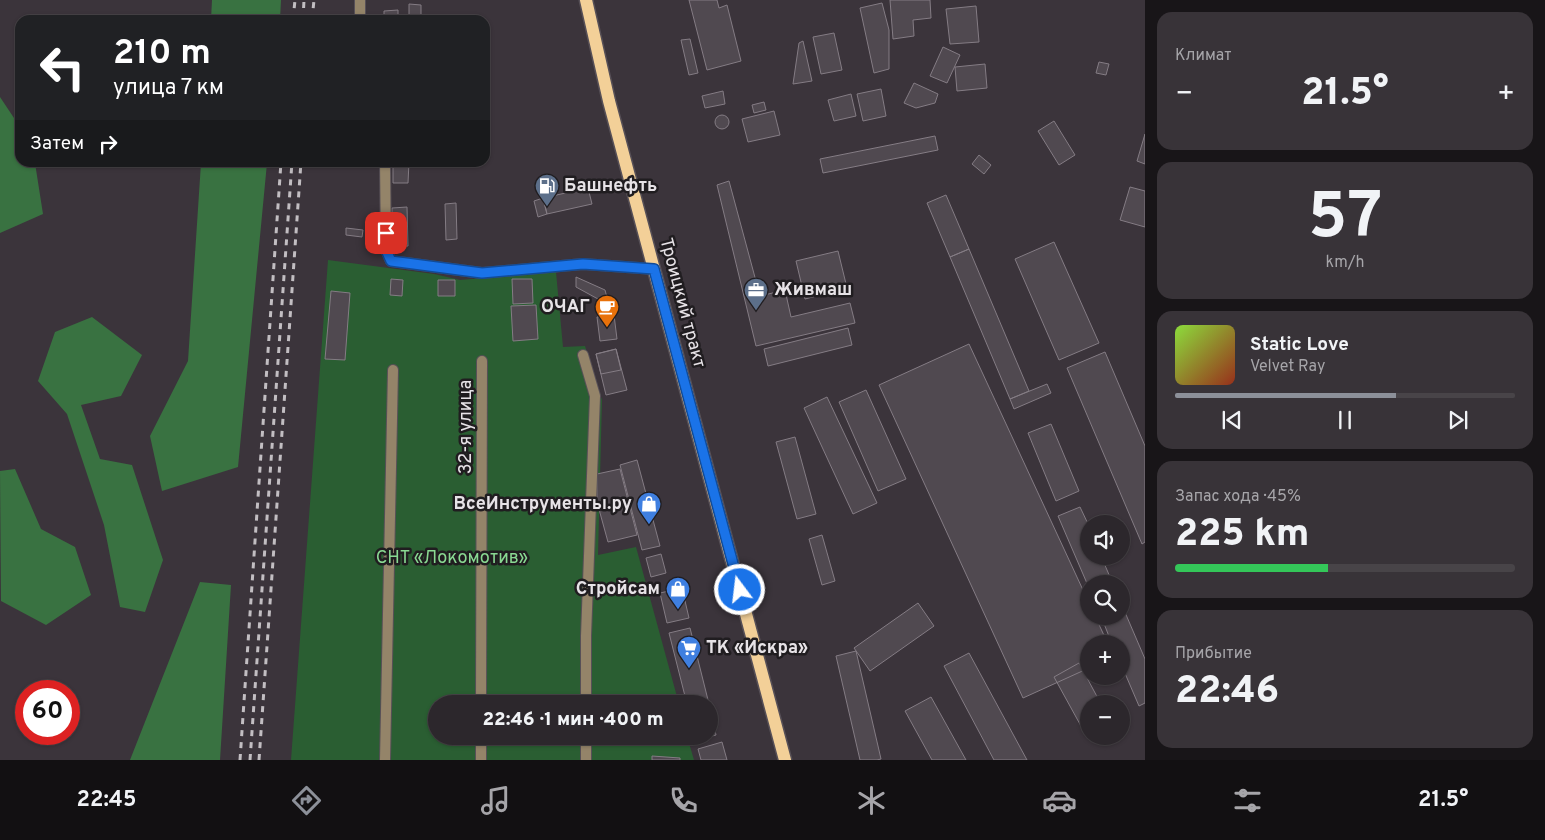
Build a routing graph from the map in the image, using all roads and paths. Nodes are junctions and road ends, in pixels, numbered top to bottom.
1 (360, 0) edge
2 (586, 0) edge
3 (360, 15) edge
4 (385, 167) edge
5 (654, 269) junction
6 (583, 355) dead end
7 (482, 361) dead end
8 (393, 370) dead end
9 (481, 695) edge
10 (586, 695) edge
11 (481, 745) edge
12 (586, 745) edge
13 (385, 760) edge
14 (481, 760) edge
15 (586, 760) edge
16 (785, 760) edge

1 - 3 street
2 - 5 main road, Троицкий тракт
4 - 5 street
5 - 16 main road, Троицкий тракт
6 - 10 street
7 - 9 street, 32-я улица
8 - 13 street
11 - 14 street
12 - 15 street

